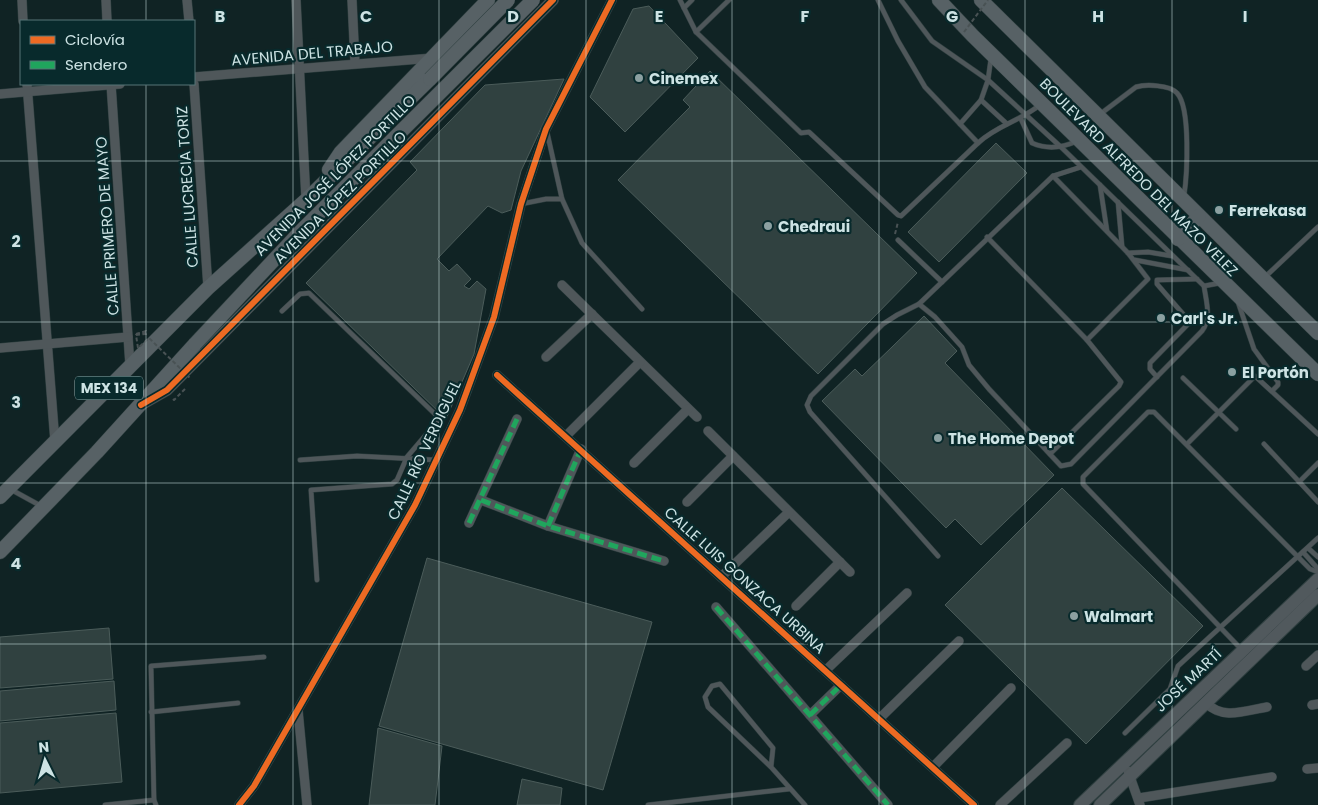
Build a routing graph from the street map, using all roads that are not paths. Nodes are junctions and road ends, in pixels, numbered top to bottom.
1 (22, 0) edge
2 (106, 0) edge
3 (187, 0) edge
4 (296, 0) edge
5 (352, 0) edge
6 (488, 0) edge
7 (508, 0) edge
8 (533, 0) edge
9 (553, 0) edge
10 (612, 0) edge
11 (692, 0) edge
12 (729, 0) edge
13 (878, 0) edge
14 (901, 0) edge
15 (939, 0) edge
16 (987, 0) edge
17 (682, 3) edge
18 (23, 20) edge
19 (107, 20) edge
20 (189, 20) edge
21 (696, 32) junction
22 (992, 54) junction
23 (433, 58) junction
24 (355, 63) junction
25 (300, 68) junction
26 (195, 77) edge
27 (988, 80) junction
28 (92, 85) edge
29 (114, 85) edge
30 (194, 85) edge
31 (27, 88) edge
32 (0, 94) edge
33 (981, 100) junction
34 (1042, 104) junction
35 (1028, 116) junction
36 (1098, 116) junction
37 (1021, 119) junction
38 (960, 124) junction
39 (1007, 124) junction
40 (546, 129) junction
41 (1078, 140) junction
42 (978, 142) junction
43 (1062, 148) junction
44 (1081, 167) junction
45 (1053, 176) junction
46 (322, 184) junction
47 (1099, 184) junction
48 (562, 199) junction
49 (306, 200) junction
50 (1184, 201) junction
51 (1118, 202) junction
52 (521, 204) junction
53 (1199, 216) junction
54 (1318, 227) edge
55 (1108, 231) junction
56 (987, 237) junction
57 (1178, 238) junction
58 (898, 240) road end
59 (1122, 247) junction
60 (1128, 252) junction
61 (1173, 256) junction
62 (1135, 260) junction
63 (1188, 270) junction
64 (1263, 278) junction
65 (1197, 279) junction
66 (942, 282) junction
67 (1223, 282) junction
68 (562, 285) dead end
69 (1204, 286) junction
70 (208, 288) junction
71 (1236, 295) junction
72 (919, 304) junction
73 (642, 309) dead end
74 (282, 310) dead end
75 (592, 314) junction
76 (1318, 333) edge
77 (132, 335) junction
78 (1087, 340) junction
79 (47, 345) junction
80 (0, 348) edge
81 (546, 358) dead end
82 (640, 362) junction
83 (130, 366) junction
84 (1318, 374) edge
85 (497, 375) dead end
86 (1157, 377) junction
87 (1183, 378) dead end
88 (1273, 390) junction
89 (141, 405) junction
90 (688, 409) junction
91 (1218, 412) junction
92 (697, 417) dead end
93 (517, 419) dead end
94 (1236, 429) dead end
95 (708, 431) dead end
96 (1318, 434) edge
97 (566, 436) junction
98 (55, 443) junction
99 (1187, 444) junction
100 (1264, 444) dead end
101 (581, 449) junction
102 (1050, 454) junction
103 (733, 456) junction
104 (407, 457) junction
105 (300, 460) dead end
106 (436, 460) junction
107 (634, 463) dead end
108 (1318, 463) edge
109 (1299, 482) junction
110 (4, 493) edge
111 (481, 500) junction
112 (1317, 501) edge
113 (687, 502) dead end
114 (44, 507) junction
115 (789, 512) junction
116 (469, 523) dead end
117 (548, 526) junction
118 (1318, 538) edge
119 (1308, 548) junction
120 (0, 552) edge
121 (1303, 552) junction
122 (938, 556) dead end
123 (1298, 557) junction
124 (1318, 558) edge
125 (664, 561) dead end
126 (840, 562) junction
127 (1318, 570) edge
128 (850, 572) dead end
129 (721, 576) junction
130 (1318, 579) edge
131 (317, 580) dead end
132 (907, 593) dead end
133 (1318, 595) edge
134 (1313, 605) edge
135 (796, 606) dead end
136 (716, 607) dead end
137 (1222, 628) junction
138 (960, 642) dead end
139 (1247, 655) junction
140 (1318, 655) edge
141 (264, 657) dead end
142 (1306, 666) dead end
143 (826, 670) junction
144 (842, 685) junction
145 (1011, 688) dead end
146 (238, 703) dead end
147 (1206, 703) junction
148 (1266, 707) dead end
149 (298, 710) junction
150 (151, 712) junction
151 (810, 716) junction
152 (880, 718) junction
153 (1125, 733) dead end
154 (1067, 743) dead end
155 (1122, 763) junction
156 (770, 767) junction
157 (933, 767) junction
158 (1318, 768) edge
159 (1307, 769) dead end
160 (1131, 775) junction
161 (1272, 777) dead end
162 (789, 789) junction
163 (155, 802) edge
164 (1139, 802) edge
165 (105, 805) edge
166 (239, 805) edge
167 (307, 805) edge
168 (648, 805) edge
169 (652, 805) edge
170 (805, 805) edge
171 (888, 805) edge
172 (974, 805) edge
173 (1000, 805) edge
174 (1080, 805) edge
175 (1100, 805) edge

1 - 18 street
2 - 19 street
3 - 20 street
4 - 25 street
5 - 24 street
6 - 23 main road
7 - 46 main road, AVENIDA JOSÉ LÓPEZ PORTILLO / MEX 134, bridge
8 - 89 main road, AVENIDA JOSÉ LÓPEZ PORTILLO / MEX 134, bridge
9 - 89 street, AVENIDA LÓPEZ PORTILLO
10 - 40 street, CALLE RÍO VERDIGUEL
11 - 17 lane
12 - 21 lane
13 - 38 lane
14 - 27 lane
15 - 22 main road, BOULEVARD ALFREDO DEL MAZO VELEZ
16 - 36 main road, BOULEVARD ALFREDO DEL MAZO VELEZ
17 - 21 lane
21 - 42 lane
22 - 27 lane
22 - 34 main road, BOULEVARD ALFREDO DEL MAZO VELEZ
23 - 24 street, AVENIDA DEL TRABAJO
23 - 46 main road
24 - 25 street, AVENIDA DEL TRABAJO
25 - 26 street, AVENIDA DEL TRABAJO
25 - 49 street
27 - 33 lane
27 - 35 lane
28 - 31 street
29 - 77 street, CALLE PRIMERO DE MAYO
30 - 70 street, CALLE LUCRECIA TORIZ
31 - 32 street
31 - 79 street
33 - 38 lane
33 - 39 lane
34 - 35 lane
34 - 41 main road, BOULEVARD ALFREDO DEL MAZO VELEZ
35 - 37 lane
35 - 43 lane
36 - 50 main road, BOULEVARD ALFREDO DEL MAZO VELEZ
36 - 50 lane
37 - 39 lane
37 - 43 lane
38 - 42 lane
39 - 42 lane
40 - 48 lane
40 - 52 street, CALLE RÍO VERDIGUEL
41 - 43 lane
41 - 57 main road, BOULEVARD ALFREDO DEL MAZO VELEZ
43 - 44 lane
44 - 45 lane
44 - 47 lane
45 - 55 lane
45 - 56 lane
46 - 49 main road, AVENIDA JOSÉ LÓPEZ PORTILLO / MEX 134
47 - 51 lane
47 - 55 lane
48 - 52 lane
48 - 73 lane
49 - 70 main road, AVENIDA JOSÉ LÓPEZ PORTILLO / MEX 134
50 - 53 main road, BOULEVARD ALFREDO DEL MAZO VELEZ
51 - 59 lane
51 - 61 lane
52 - 106 street, CALLE RÍO VERDIGUEL
53 - 57 main road
53 - 64 main road, BOULEVARD ALFREDO DEL MAZO VELEZ
54 - 64 lane
55 - 59 lane
56 - 66 lane
56 - 78 lane
57 - 67 main road, BOULEVARD ALFREDO DEL MAZO VELEZ
58 - 66 lane
59 - 60 lane
60 - 61 lane
60 - 62 lane
61 - 63 lane
62 - 63 lane
62 - 78 lane
63 - 65 lane
64 - 76 main road, BOULEVARD ALFREDO DEL MAZO VELEZ
65 - 69 lane
65 - 86 lane
66 - 72 lane
67 - 69 lane
67 - 71 main road, BOULEVARD ALFREDO DEL MAZO VELEZ
68 - 75 street
69 - 86 lane
70 - 83 main road, AVENIDA JOSÉ LÓPEZ PORTILLO / MEX 134
71 - 84 main road, BOULEVARD ALFREDO DEL MAZO VELEZ
71 - 88 lane
72 - 102 lane
72 - 122 lane
74 - 104 lane
75 - 81 street
75 - 82 street
77 - 79 street
77 - 83 street, CALLE PRIMERO DE MAYO
78 - 102 lane
79 - 80 street
79 - 98 street
82 - 90 street
82 - 97 street
83 - 98 main road, AVENIDA JOSÉ LÓPEZ PORTILLO / MEX 134
85 - 97 street, CALLE LUIS GONZACA URBINA
86 - 102 lane
87 - 91 lane
88 - 91 lane
88 - 96 lane
89 - 114 main road, AVENIDA JOSÉ LÓPEZ PORTILLO / MEX 134
90 - 92 street
90 - 107 street
91 - 94 lane
91 - 99 lane
93 - 111 street
95 - 103 street
97 - 101 street, CALLE LUIS GONZACA URBINA
98 - 110 main road, AVENIDA JOSÉ LÓPEZ PORTILLO / MEX 134
99 - 123 lane
99 - 137 lane
100 - 109 lane
101 - 117 street
101 - 129 street, CALLE LUIS GONZACA URBINA
103 - 113 street
103 - 115 street
104 - 105 lane
104 - 106 lane
104 - 131 lane
106 - 149 street, CALLE RÍO VERDIGUEL
108 - 109 lane
109 - 112 lane
110 - 114 lane
111 - 116 street
111 - 117 street
114 - 120 main road, AVENIDA JOSÉ LÓPEZ PORTILLO / MEX 134
115 - 126 street
115 - 129 street
117 - 125 street
118 - 119 lane
119 - 121 lane
119 - 124 lane
121 - 123 lane
121 - 127 lane
123 - 127 lane
123 - 137 lane
126 - 128 street
126 - 135 street
129 - 143 street, CALLE LUIS GONZACA URBINA
130 - 139 main road, JOSÉ MARTÍ
132 - 143 street
133 - 134 main road, JOSÉ MARTÍ
134 - 139 main road, JOSÉ MARTÍ
136 - 151 street
137 - 139 lane
137 - 153 lane
138 - 152 street
139 - 147 main road, JOSÉ MARTÍ
139 - 155 main road, JOSÉ MARTÍ
140 - 142 street
141 - 150 lane
143 - 144 street, CALLE LUIS GONZACA URBINA
144 - 151 street
144 - 152 street, CALLE LUIS GONZACA URBINA
145 - 157 street
146 - 150 lane
147 - 148 street
147 - 160 main road, JOSÉ MARTÍ
149 - 166 street, CALLE RÍO VERDIGUEL
149 - 167 street
150 - 163 lane
151 - 171 street
152 - 157 street, CALLE LUIS GONZACA URBINA
154 - 173 street
155 - 160 street
155 - 174 main road, JOSÉ MARTÍ
156 - 156 lane
156 - 162 lane
157 - 172 street, CALLE LUIS GONZACA URBINA
158 - 159 street
160 - 164 street
160 - 175 main road, JOSÉ MARTÍ
161 - 164 street
162 - 169 lane
162 - 170 lane
163 - 165 lane
168 - 169 lane

